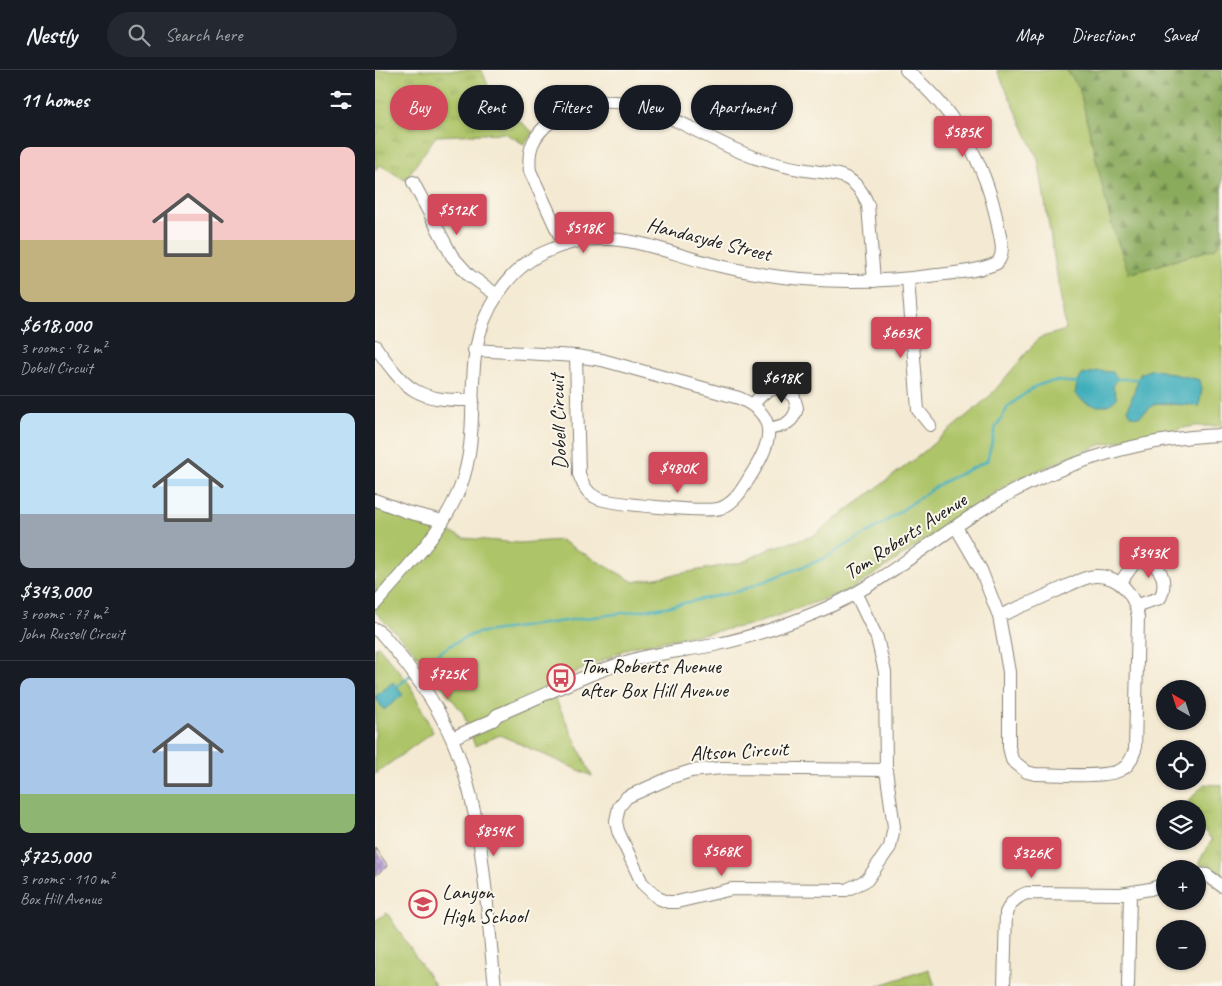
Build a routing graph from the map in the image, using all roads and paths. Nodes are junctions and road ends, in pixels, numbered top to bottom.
1 (906, 70) edge
2 (413, 182) dead end
3 (564, 245) junction
4 (908, 279) junction
5 (874, 281) junction
6 (497, 295) junction
7 (375, 346) edge
8 (474, 350) junction
9 (576, 356) junction
10 (473, 400) junction
11 (753, 405) junction
12 (930, 425) dead end
13 (768, 429) junction
14 (1222, 435) edge
15 (375, 500) edge
16 (443, 521) junction
17 (956, 527) junction
18 (1119, 582) junction
19 (856, 594) junction
20 (375, 604) edge
21 (1137, 606) junction
22 (999, 616) junction
23 (375, 629) edge
24 (450, 735) junction
25 (886, 770) junction
26 (1206, 875) edge
27 (1156, 886) edge
28 (1222, 886) edge
29 (1130, 893) junction
30 (495, 986) edge
31 (1004, 986) edge
32 (1128, 986) edge

1 - 4 street, Handasyde Street
2 - 6 street
3 - 5 street, Handasyde Street
3 - 5 street
3 - 6 street, Handasyde Street
4 - 5 street, Handasyde Street
4 - 12 street
6 - 8 street, Handasyde Street
7 - 10 street
8 - 9 street, Dobell Circuit
8 - 10 street, Handasyde Street
9 - 11 street, Dobell Circuit
9 - 13 street, Dobell Circuit
10 - 16 street, Handasyde Street
11 - 13 street
11 - 13 street
14 - 17 street, Tom Roberts Avenue
15 - 16 street
16 - 20 street, Handasyde Street
17 - 19 street, Tom Roberts Avenue
17 - 22 street
18 - 21 street
18 - 21 street
18 - 22 street
19 - 24 street, Tom Roberts Avenue
19 - 25 street, Altson Circuit
21 - 22 street
23 - 24 street
24 - 30 street
25 - 25 street, Altson Circuit
26 - 28 street
27 - 29 street
29 - 31 street
29 - 32 street

